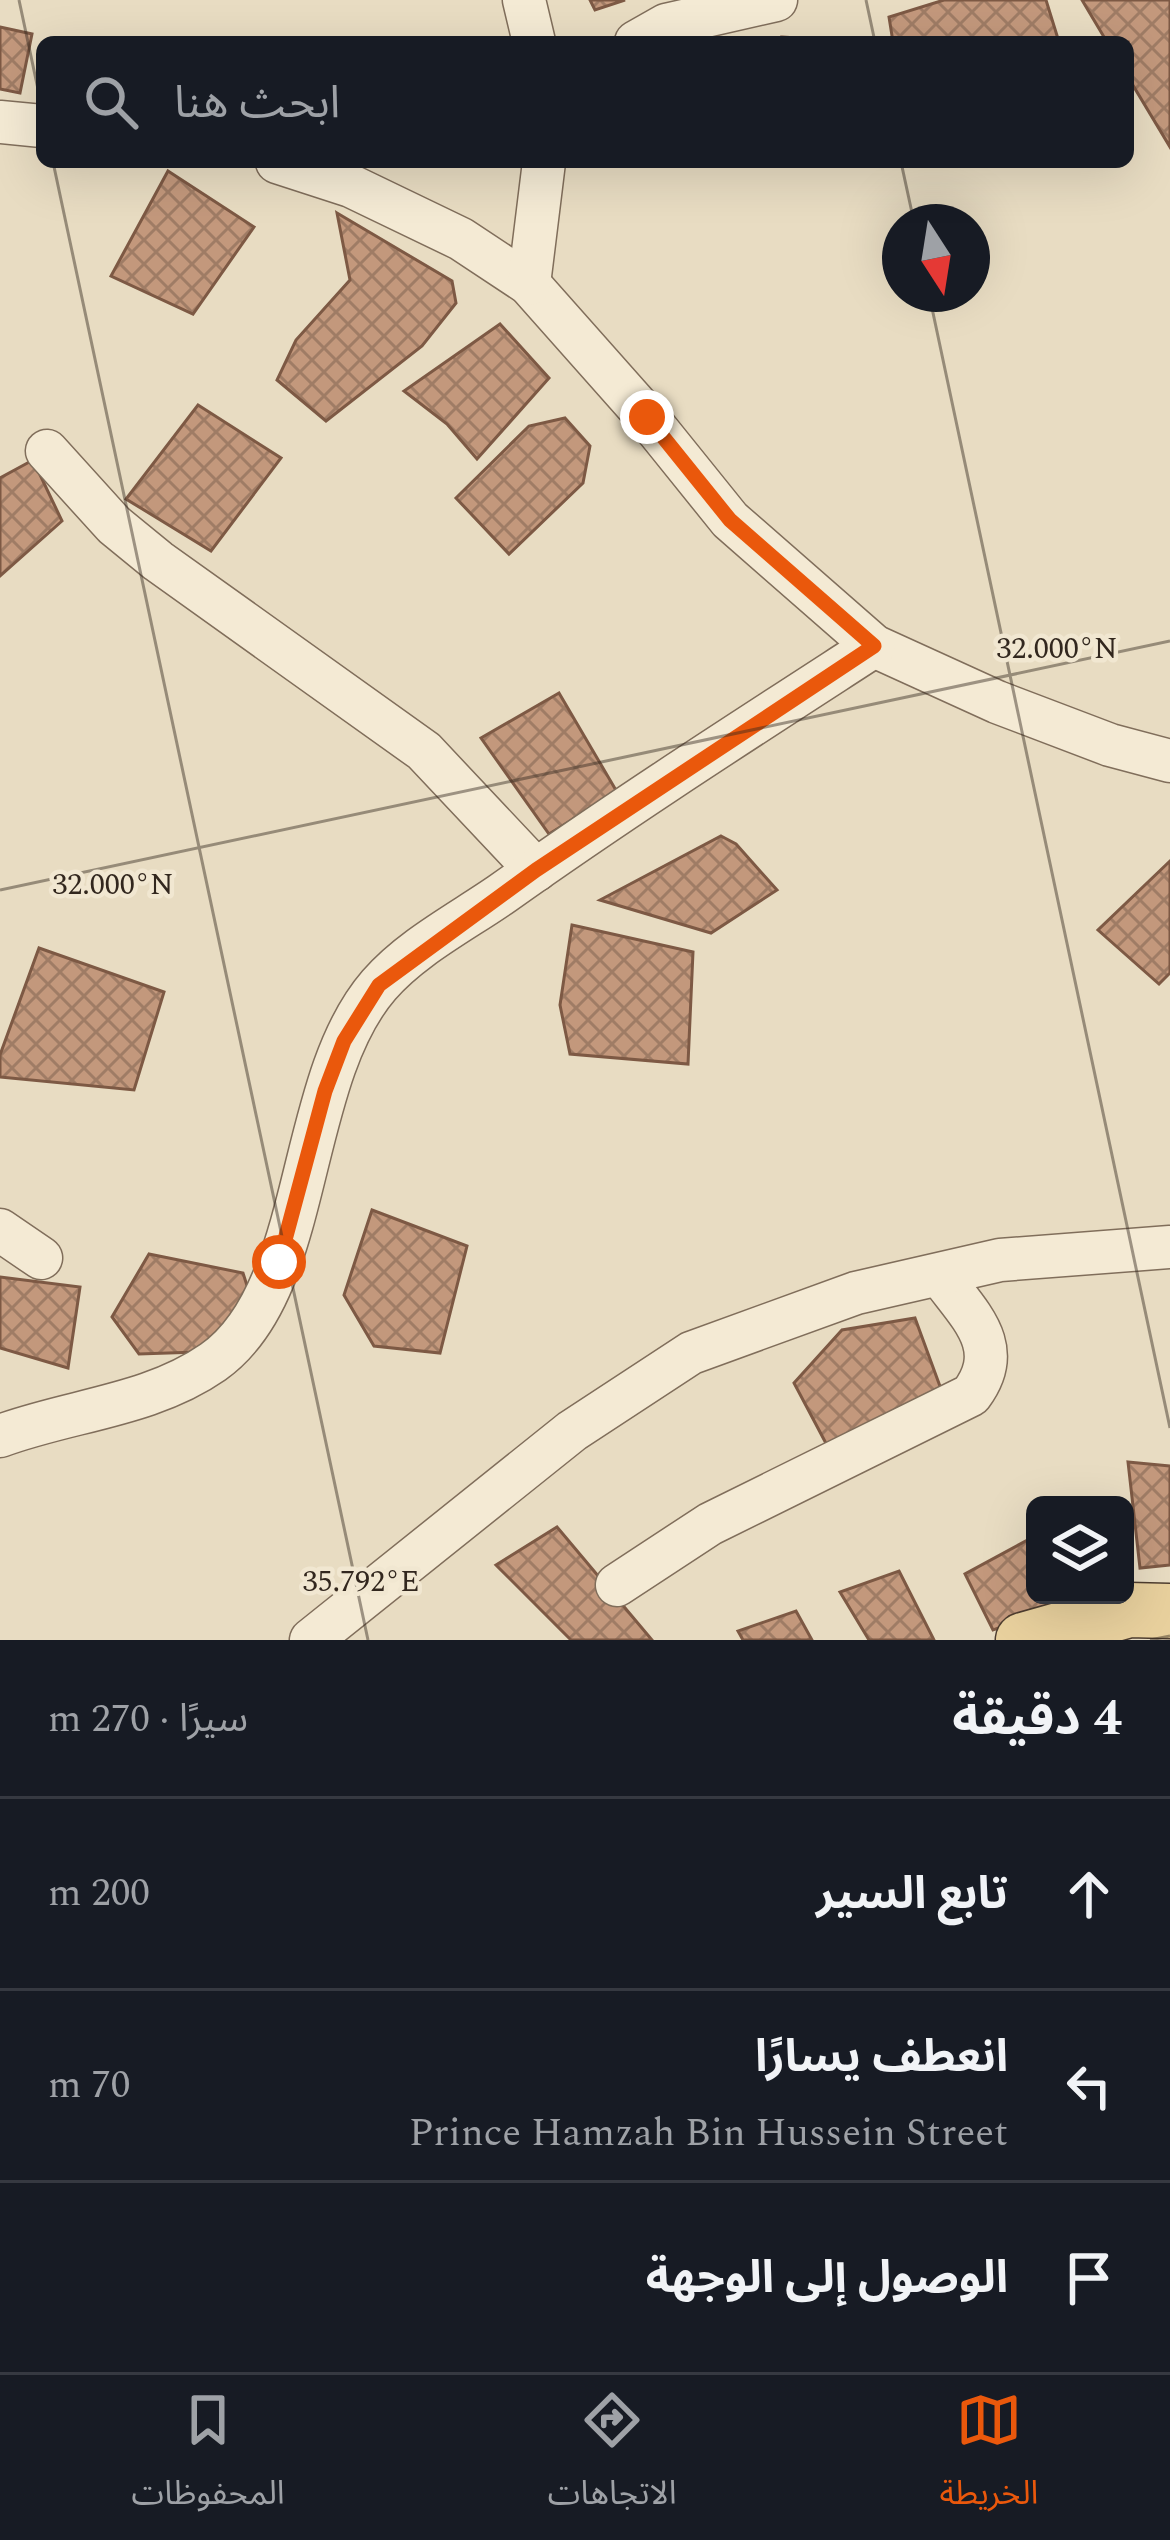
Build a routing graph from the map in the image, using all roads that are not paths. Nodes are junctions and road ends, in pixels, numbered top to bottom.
1 (524, 0) edge
2 (776, 0) edge
3 (533, 36) edge
4 (647, 36) edge
5 (0, 122) edge
6 (36, 125) edge
7 (295, 168) edge
8 (543, 168) edge
9 (529, 284) junction
10 (47, 451) dead end
11 (874, 646) junction
12 (1170, 761) edge
13 (536, 870) junction
14 (0, 1230) edge
15 (1170, 1247) edge
16 (41, 1258) dead end
17 (940, 1275) junction
18 (0, 1436) edge
19 (617, 1585) dead end
20 (1170, 1611) edge
21 (311, 1640) edge
22 (1023, 1640) edge

1 - 3 street
2 - 4 street
5 - 6 street
7 - 9 street
8 - 9 street
9 - 11 street
10 - 13 street
11 - 12 street
11 - 13 street
13 - 18 street
14 - 16 street
15 - 17 street
17 - 19 street
17 - 21 street
20 - 22 main road

